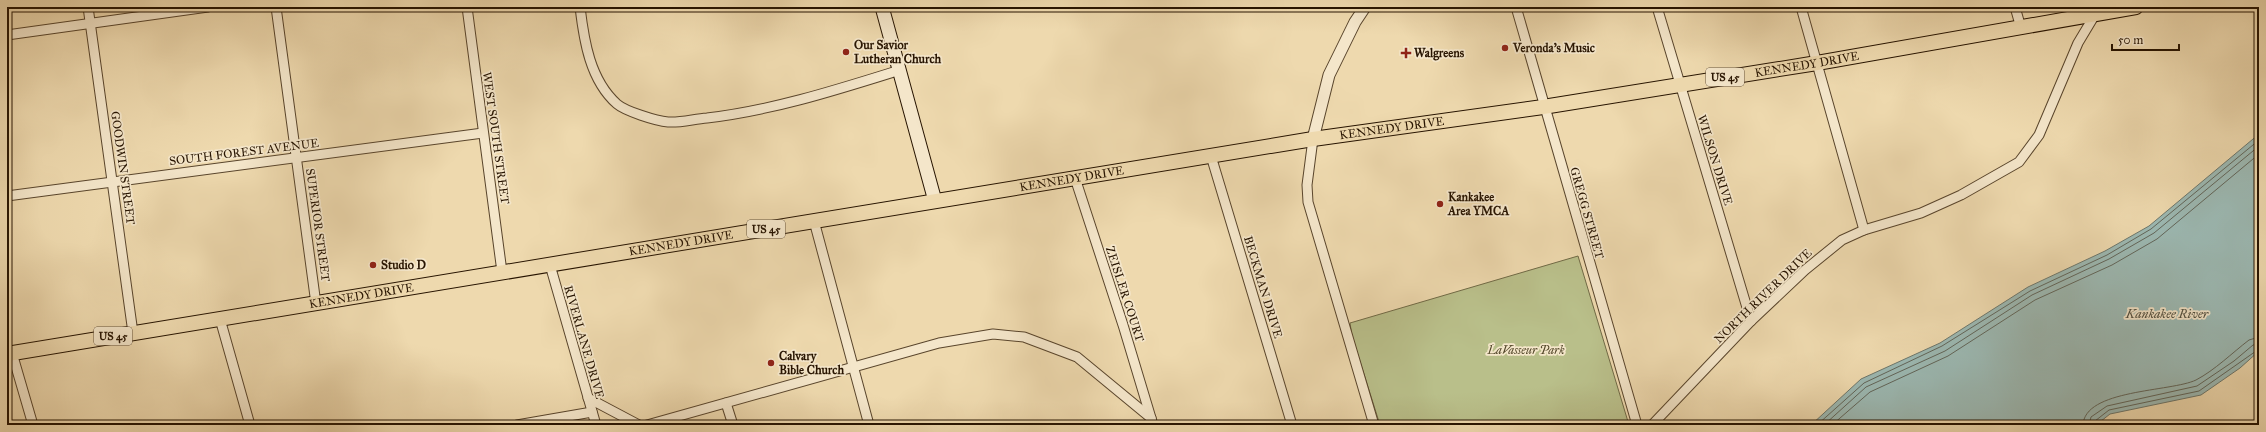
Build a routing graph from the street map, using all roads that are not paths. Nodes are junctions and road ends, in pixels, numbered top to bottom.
1 (88, 7) edge
2 (208, 7) edge
3 (276, 7) edge
4 (467, 7) edge
5 (580, 7) edge
6 (882, 7) edge
7 (1366, 7) edge
8 (1516, 7) edge
9 (1657, 7) edge
10 (1801, 7) edge
11 (2015, 7) edge
12 (2136, 7) edge
13 (2096, 13) junction
14 (90, 23) junction
15 (2021, 28) junction
16 (7, 35) edge
17 (1817, 62) junction
18 (900, 70) junction
19 (1679, 84) junction
20 (1543, 107) junction
21 (483, 133) junction
22 (1312, 139) junction
23 (1211, 156) junction
24 (296, 157) junction
25 (1074, 178) junction
26 (112, 181) junction
27 (7, 196) edge
28 (935, 201) junction
29 (814, 221) junction
30 (1864, 230) junction
31 (550, 265) junction
32 (502, 272) junction
33 (316, 304) junction
34 (220, 319) junction
35 (1751, 321) junction
36 (133, 333) junction
37 (10, 353) edge
38 (852, 367) junction
39 (588, 398) junction
40 (726, 403) junction
41 (592, 412) junction
42 (1152, 422) edge
43 (33, 425) edge
44 (250, 425) edge
45 (516, 425) edge
46 (596, 425) edge
47 (639, 425) edge
48 (647, 425) edge
49 (733, 425) edge
50 (869, 425) edge
51 (1292, 425) edge
52 (1374, 425) edge
53 (1636, 425) edge
54 (1652, 425) edge

1 - 14 street, GOODWIN STREET
2 - 14 street
3 - 24 street, SUPERIOR STREET
4 - 21 street, WEST SOUTH STREET
5 - 18 street
6 - 18 main road
7 - 22 street
8 - 20 street, GREGG STREET
9 - 19 street, WILSON DRIVE
10 - 17 street
11 - 15 street
12 - 13 main road, KENNEDY DRIVE / US 45
13 - 15 main road, KENNEDY DRIVE / US 45
13 - 30 street, NORTH RIVER DRIVE
14 - 16 street
14 - 26 street, GOODWIN STREET
15 - 17 main road, KENNEDY DRIVE / US 45
17 - 19 main road, KENNEDY DRIVE / US 45
17 - 30 street
18 - 28 main road
19 - 20 main road, KENNEDY DRIVE / US 45
19 - 35 street, WILSON DRIVE
20 - 22 main road, KENNEDY DRIVE / US 45
20 - 53 street, GREGG STREET
21 - 24 street, SOUTH FOREST AVENUE
21 - 32 street, WEST SOUTH STREET
22 - 23 main road, KENNEDY DRIVE / US 45
22 - 52 street
23 - 25 main road, KENNEDY DRIVE / US 45
23 - 51 street, BECKMAN DRIVE
24 - 26 street, SOUTH FOREST AVENUE
24 - 33 street, SUPERIOR STREET
25 - 28 main road, KENNEDY DRIVE / US 45
25 - 42 street, ZEISLER COURT
26 - 27 street, SOUTH FOREST AVENUE
26 - 36 street, GOODWIN STREET
28 - 29 main road, KENNEDY DRIVE / US 45
29 - 31 main road, KENNEDY DRIVE / US 45
29 - 38 street
30 - 35 street, NORTH RIVER DRIVE
31 - 32 main road, KENNEDY DRIVE / US 45
31 - 39 street, RIVERLANE DRIVE
32 - 33 main road, KENNEDY DRIVE / US 45
33 - 34 main road, KENNEDY DRIVE / US 45
34 - 36 main road, KENNEDY DRIVE / US 45
34 - 44 street
35 - 54 street, NORTH RIVER DRIVE
36 - 37 main road, KENNEDY DRIVE / US 45
37 - 43 street
38 - 40 street
38 - 42 street
38 - 50 street
39 - 41 street, RIVERLANE DRIVE
39 - 47 street
40 - 48 street
40 - 49 street
41 - 45 street
41 - 46 street, RIVERLANE DRIVE

